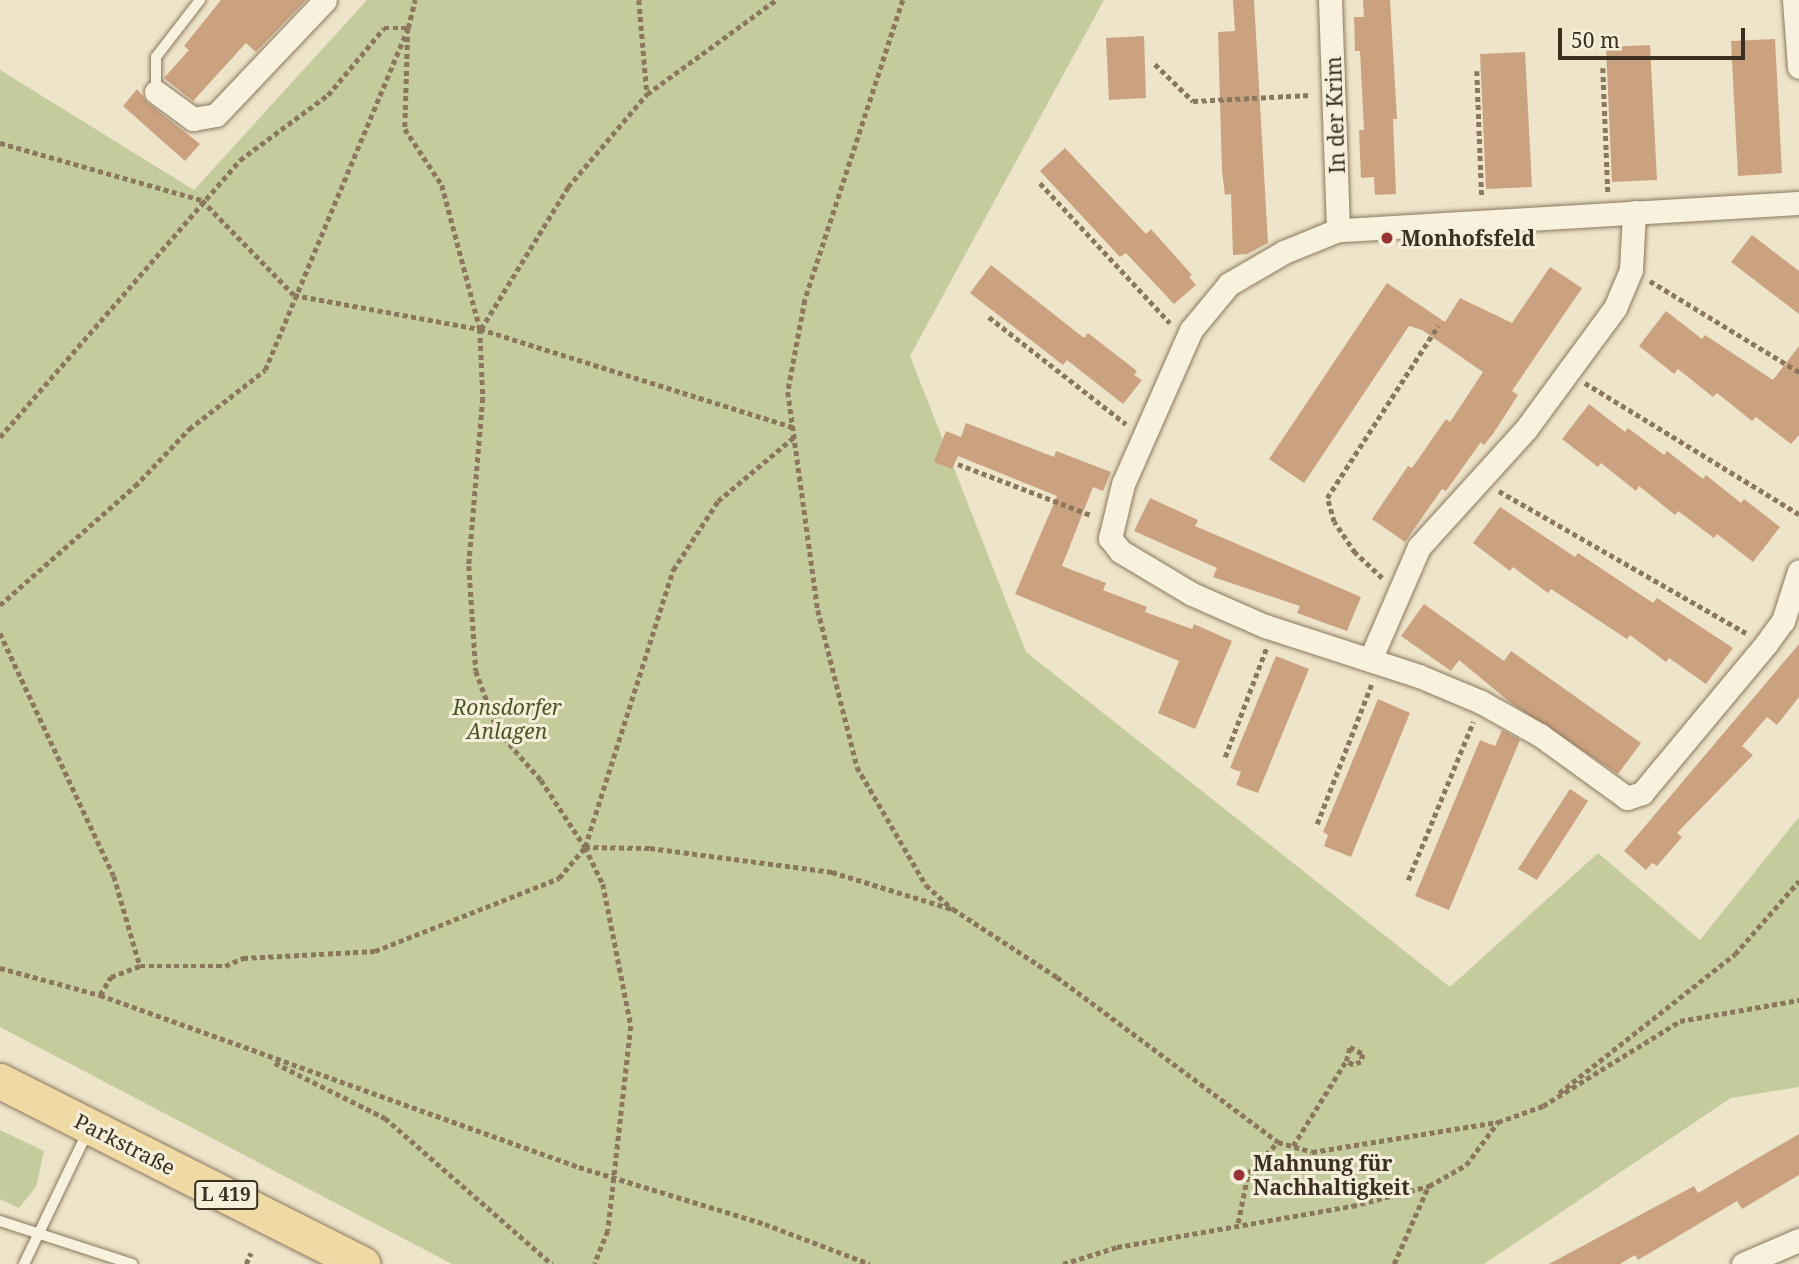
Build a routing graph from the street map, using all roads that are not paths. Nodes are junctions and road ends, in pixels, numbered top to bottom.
1 (200, 0) edge
2 (325, 0) edge
3 (1330, 0) edge
4 (1794, 0) edge
5 (1799, 67) edge
6 (156, 92) joint
7 (1799, 203) edge
8 (1634, 212) junction
9 (1338, 230) junction
10 (1799, 571) edge
11 (1375, 661) junction
12 (0, 1081) edge
13 (90, 1126) junction
14 (0, 1221) edge
15 (38, 1232) junction
16 (1799, 1240) edge
17 (24, 1264) edge
18 (132, 1264) edge
19 (362, 1264) edge
20 (1743, 1264) edge

1 - 6 lane
2 - 6 street
3 - 9 street, In der Krim
4 - 5 street
7 - 8 street
8 - 9 street
8 - 11 street
9 - 11 street
10 - 11 street
12 - 13 main road, Parkstraße / L 419
13 - 15 lane
13 - 19 main road, Parkstraße / L 419
14 - 15 lane
15 - 17 lane
15 - 18 lane
16 - 20 street

